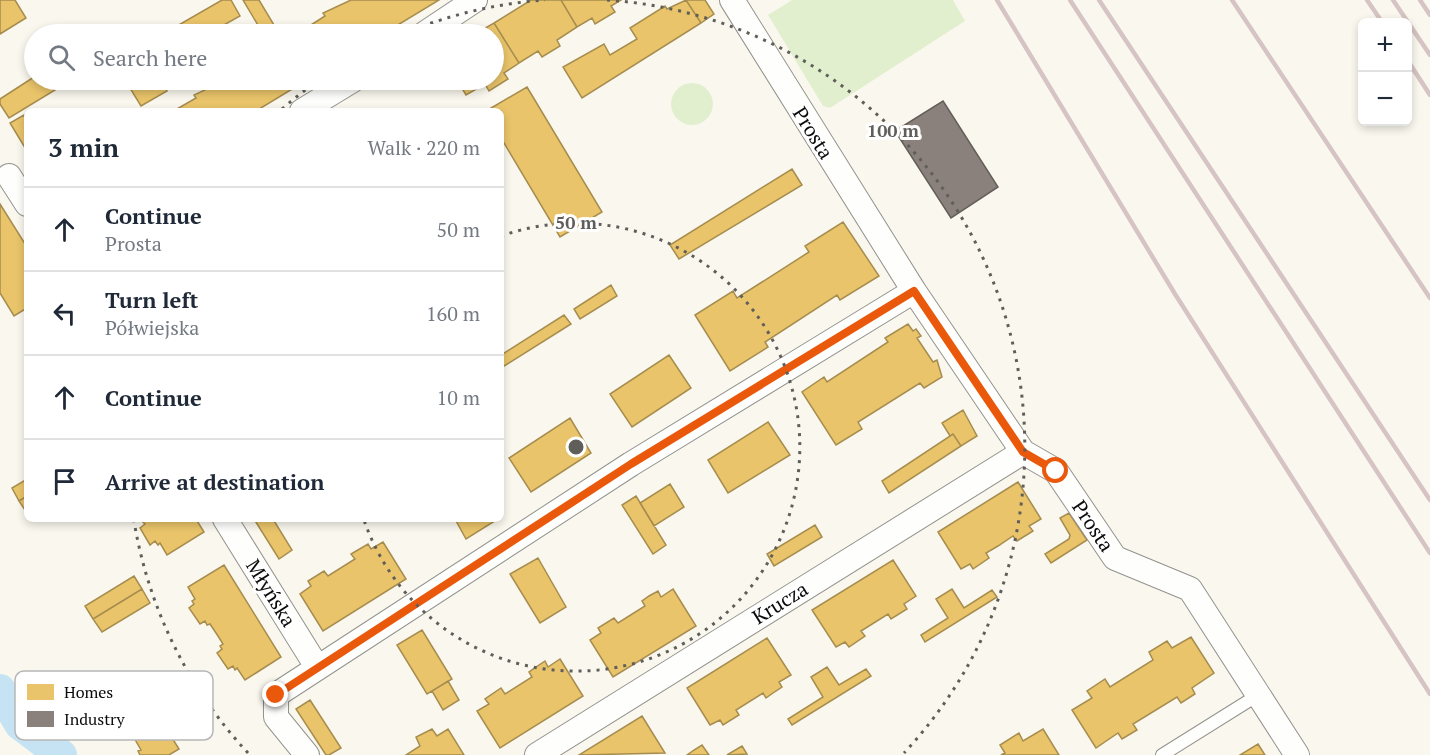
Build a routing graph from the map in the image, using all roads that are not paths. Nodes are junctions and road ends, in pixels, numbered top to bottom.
1 (475, 0) edge
2 (732, 0) edge
3 (439, 24) edge
4 (337, 90) edge
5 (307, 108) edge
6 (9, 176) dead end
7 (24, 199) edge
8 (914, 291) junction
9 (1023, 452) junction
10 (227, 522) edge
11 (317, 667) junction
12 (1258, 695) junction
13 (307, 755) edge
14 (537, 755) edge
15 (1162, 755) edge
16 (1297, 755) edge

1 - 3 street
2 - 8 street, Prosta
4 - 5 street
6 - 7 street
8 - 9 street, Prosta
8 - 11 street
9 - 12 street, Prosta
9 - 14 street, Krucza
10 - 11 street, Młyńska
11 - 13 street
12 - 15 lane
12 - 16 street, Prosta

